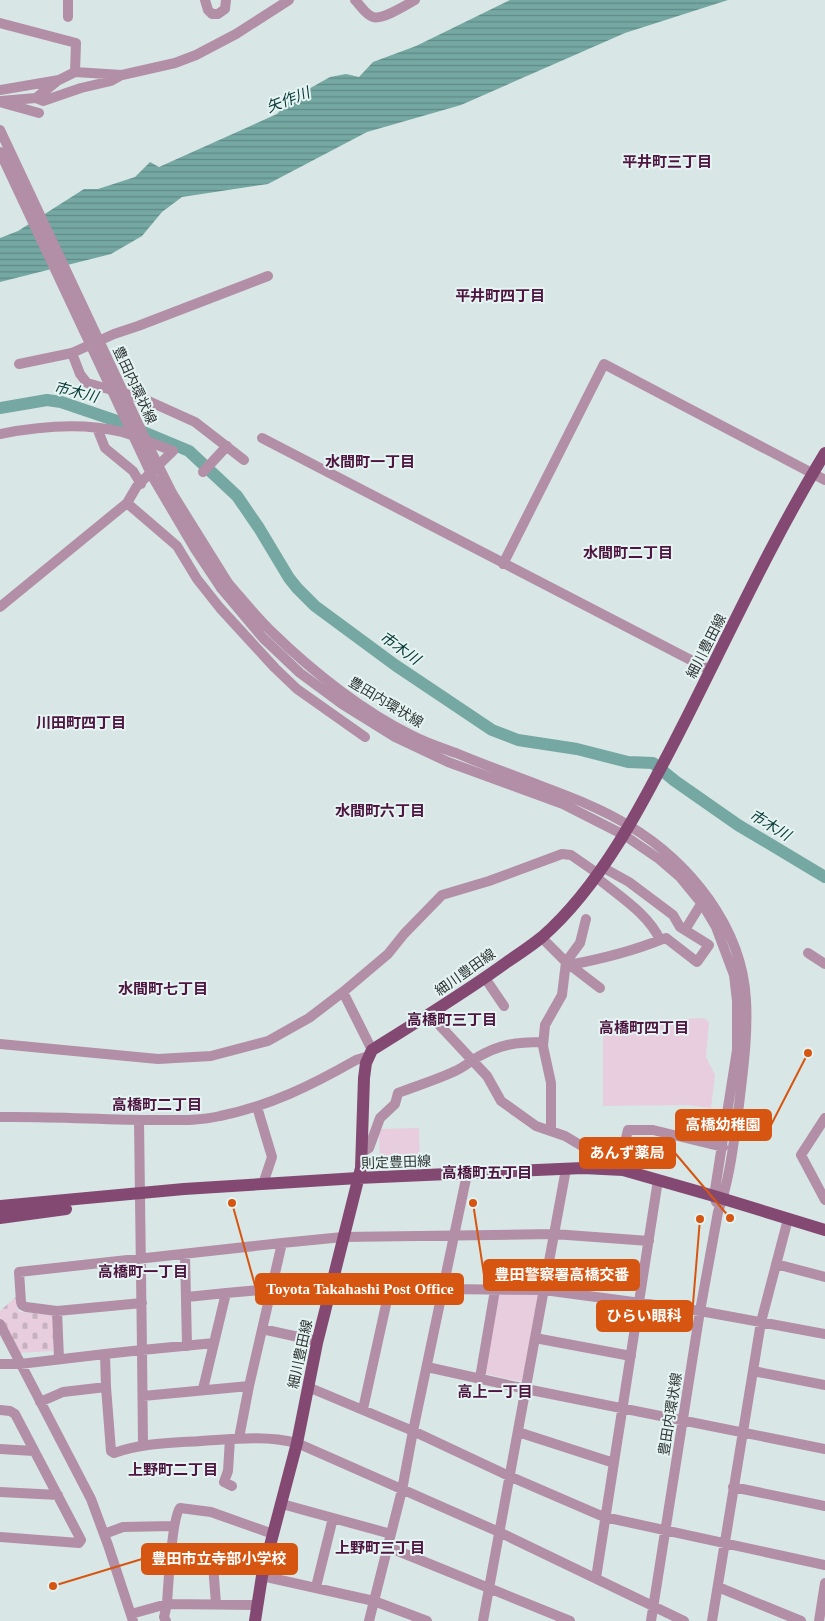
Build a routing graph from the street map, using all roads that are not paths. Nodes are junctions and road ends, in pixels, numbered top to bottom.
1 (68, 0) edge
2 (205, 0) edge
3 (226, 0) edge
4 (289, 0) edge
5 (355, 0) edge
6 (415, 0) edge
7 (68, 17) dead end
8 (0, 24) edge
9 (75, 72) junction
10 (122, 75) junction
11 (59, 80) junction
12 (0, 90) edge
13 (36, 98) junction
14 (0, 102) edge
15 (39, 113) dead end
16 (0, 130) edge
17 (0, 152) edge
18 (268, 276) dead end
19 (72, 352) junction
20 (20, 364) dead end
21 (97, 428) junction
22 (0, 434) edge
23 (262, 438) dead end
24 (227, 446) junction
25 (825, 453) edge
26 (244, 460) dead end
27 (203, 472) dead end
28 (813, 473) junction
29 (825, 480) edge
30 (141, 484) junction
31 (127, 503) junction
32 (503, 564) junction
33 (225, 585) junction
34 (0, 608) edge
35 (710, 670) junction
36 (365, 737) dead end
37 (626, 830) junction
38 (598, 872) junction
39 (701, 904) junction
40 (586, 919) dead end
41 (685, 930) junction
42 (542, 937) junction
43 (660, 940) junction
44 (808, 953) dead end
45 (568, 964) junction
46 (825, 964) edge
47 (485, 978) junction
48 (600, 988) dead end
49 (343, 992) junction
50 (504, 1006) dead end
51 (430, 1015) junction
52 (543, 1042) junction
53 (0, 1044) edge
54 (370, 1053) junction
55 (473, 1059) junction
56 (257, 1107) junction
57 (0, 1117) edge
58 (825, 1118) edge
59 (139, 1120) junction
60 (551, 1131) junction
61 (723, 1147) junction
62 (361, 1153) junction
63 (583, 1168) junction
64 (566, 1169) junction
65 (618, 1170) junction
66 (467, 1174) junction
67 (358, 1178) junction
68 (658, 1180) junction
69 (263, 1184) junction
70 (140, 1194) junction
71 (719, 1197) junction
72 (825, 1200) edge
73 (0, 1206) edge
74 (0, 1218) edge
75 (788, 1219) junction
76 (825, 1230) edge
77 (554, 1234) junction
78 (454, 1235) junction
79 (343, 1237) junction
80 (649, 1241) junction
81 (282, 1243) junction
82 (185, 1254) junction
83 (141, 1259) junction
84 (776, 1264) junction
85 (825, 1277) edge
86 (272, 1289) junction
87 (443, 1289) junction
88 (495, 1290) junction
89 (544, 1290) junction
90 (389, 1291) junction
91 (329, 1292) junction
92 (226, 1293) junction
93 (187, 1297) junction
94 (639, 1302) junction
95 (142, 1303) junction
96 (58, 1311) junction
97 (700, 1311) junction
98 (761, 1322) junction
99 (0, 1324) edge
100 (262, 1329) junction
101 (825, 1334) edge
102 (535, 1338) junction
103 (214, 1343) junction
104 (317, 1343) junction
105 (187, 1346) junction
106 (142, 1350) junction
107 (105, 1354) junction
108 (631, 1356) junction
109 (58, 1359) junction
110 (0, 1364) edge
111 (20, 1364) junction
112 (427, 1366) junction
113 (753, 1371) junction
114 (480, 1378) junction
115 (249, 1386) junction
116 (825, 1386) edge
117 (106, 1387) junction
118 (308, 1387) junction
119 (203, 1389) junction
120 (526, 1389) junction
121 (143, 1396) junction
122 (40, 1402) junction
123 (622, 1408) junction
124 (363, 1409) junction
125 (0, 1410) edge
126 (683, 1420) junction
127 (413, 1431) junction
128 (518, 1432) junction
129 (742, 1433) junction
130 (235, 1439) junction
131 (297, 1443) junction
132 (143, 1445) junction
133 (825, 1448) edge
134 (0, 1449) edge
135 (34, 1451) junction
136 (614, 1462) junction
137 (509, 1476) junction
138 (232, 1486) dead end
139 (733, 1487) junction
140 (402, 1490) junction
141 (0, 1492) edge
142 (58, 1495) junction
143 (282, 1504) junction
144 (825, 1506) edge
145 (604, 1517) junction
146 (333, 1518) junction
147 (175, 1524) junction
148 (665, 1531) junction
149 (499, 1532) junction
150 (104, 1534) junction
151 (273, 1534) junction
152 (391, 1534) junction
153 (0, 1537) edge
154 (724, 1544) junction
155 (388, 1546) junction
156 (212, 1551) dead end
157 (825, 1565) edge
158 (262, 1576) junction
159 (596, 1578) junction
160 (825, 1582) edge
161 (316, 1587) junction
162 (718, 1587) junction
163 (488, 1588) junction
164 (374, 1602) junction
165 (167, 1604) junction
166 (216, 1604) junction
167 (257, 1605) junction
168 (653, 1606) junction
169 (132, 1618) edge
170 (166, 1621) edge
171 (255, 1621) edge
172 (369, 1621) edge
173 (427, 1621) edge
174 (482, 1621) edge
175 (570, 1621) edge
176 (651, 1621) edge
177 (684, 1621) edge
178 (712, 1621) edge
179 (802, 1621) edge
180 (819, 1621) edge

1 - 7 street
2 - 3 street
4 - 10 street
5 - 6 street
8 - 9 street
9 - 10 street
9 - 11 street
10 - 13 street
11 - 12 street
11 - 13 street
13 - 14 street
14 - 15 street
16 - 33 street, 豊田内環状線, bridge
17 - 33 street, 豊田内環状線, bridge
18 - 19 street
19 - 20 street
19 - 24 street
21 - 22 street
21 - 30 street
21 - 30 street
23 - 32 street
24 - 26 street
24 - 27 street
25 - 28 main road, 細川豊田線
28 - 29 street
28 - 32 street
28 - 35 main road, 細川豊田線
30 - 31 street
31 - 34 street
31 - 36 street
32 - 35 street
33 - 37 street, 豊田内環状線
35 - 37 main road, 細川豊田線
37 - 38 main road, 細川豊田線
37 - 39 street, 豊田内環状線
37 - 71 street, 豊田内環状線
38 - 41 street
38 - 42 main road, 細川豊田線
38 - 43 street
38 - 49 street
39 - 41 street
39 - 61 street, 豊田内環状線
40 - 45 street
41 - 43 street
42 - 45 street
42 - 47 main road, 細川豊田線
43 - 45 street
44 - 46 street
45 - 48 street
45 - 52 street
47 - 50 street
47 - 51 main road, 細川豊田線
49 - 53 street
49 - 54 street
51 - 54 main road, 細川豊田線
51 - 55 street
52 - 55 street
52 - 60 street
54 - 56 street
54 - 62 main road, 細川豊田線
55 - 60 street
55 - 62 street
56 - 59 street
56 - 69 street
57 - 59 street
58 - 72 street
59 - 70 street
60 - 63 street
61 - 65 street
61 - 71 street, 豊田内環状線
62 - 67 main road, 細川豊田線
63 - 64 main road, 則定豊田線
63 - 65 main road, 則定豊田線
64 - 66 main road, 則定豊田線
64 - 77 street
65 - 68 main road, 則定豊田線
66 - 67 main road, 則定豊田線
66 - 78 street
67 - 69 main road, 則定豊田線
67 - 79 main road, 細川豊田線
68 - 71 main road, 則定豊田線
68 - 80 street
69 - 70 main road, 則定豊田線
70 - 73 main road, 則定豊田線
70 - 74 main road, 則定豊田線
70 - 83 street
71 - 75 main road, 則定豊田線
71 - 97 street, 豊田内環状線
75 - 76 main road, 則定豊田線
75 - 84 street
77 - 78 street
77 - 80 street
77 - 89 street
78 - 79 street
78 - 87 street
79 - 81 street
79 - 91 main road, 細川豊田線
80 - 94 street
81 - 82 street
81 - 86 street
82 - 83 street
82 - 93 street
83 - 95 street
83 - 96 street
84 - 85 street
84 - 98 street
86 - 92 street
86 - 100 street
87 - 88 street
87 - 90 street
87 - 112 street
88 - 89 street
88 - 114 street
89 - 94 street
89 - 102 street
90 - 91 street
90 - 124 street
91 - 104 main road, 細川豊田線
92 - 93 street
92 - 103 street
93 - 105 street
94 - 97 street
94 - 108 street
95 - 96 street
95 - 106 street
96 - 109 street
97 - 98 street
97 - 126 street, 豊田内環状線
98 - 101 street
98 - 113 street
99 - 111 street
100 - 104 street
100 - 115 street
102 - 108 street
102 - 120 street
103 - 105 street
103 - 119 street
104 - 118 main road, 細川豊田線
105 - 106 street
106 - 107 street
106 - 121 street
107 - 109 street
107 - 117 street
108 - 123 street
109 - 111 street
110 - 111 street
111 - 122 street
112 - 114 street
112 - 127 street
113 - 116 street
113 - 129 street
114 - 120 street
115 - 119 street
115 - 130 street
117 - 122 street
117 - 132 street
118 - 124 street
118 - 131 main road, 細川豊田線
119 - 121 street
120 - 123 street
120 - 128 street
121 - 132 street
122 - 150 street
123 - 126 street
123 - 136 street
124 - 127 street
125 - 135 street
126 - 129 street
126 - 148 street, 豊田内環状線
127 - 137 street
127 - 140 street
128 - 136 street
128 - 137 street
129 - 133 street
129 - 139 street
130 - 131 street
130 - 132 street
130 - 138 street
131 - 140 street
131 - 143 main road, 細川豊田線
134 - 135 street
135 - 142 street
136 - 145 street
137 - 145 street
137 - 149 street
139 - 144 street
139 - 154 street
140 - 149 street
140 - 152 street
141 - 142 street
142 - 153 street
143 - 146 street
143 - 151 main road, 細川豊田線
145 - 148 street
145 - 159 street
146 - 152 street
146 - 161 street
147 - 150 street
147 - 151 street
147 - 165 street
148 - 154 street
148 - 168 street, 豊田内環状線
149 - 159 street
149 - 163 street
150 - 169 street
151 - 158 main road, 細川豊田線
152 - 155 street
154 - 157 street
154 - 162 street
155 - 163 street
155 - 164 street
156 - 166 street
158 - 161 street
158 - 167 main road, 細川豊田線
159 - 168 street
160 - 180 street
161 - 164 street
162 - 178 street
162 - 179 street
163 - 174 street
163 - 175 street
164 - 172 street
164 - 173 street
165 - 166 street
165 - 169 street
165 - 170 street
166 - 167 street
167 - 171 main road, 細川豊田線
168 - 176 street, 豊田内環状線
168 - 177 street

